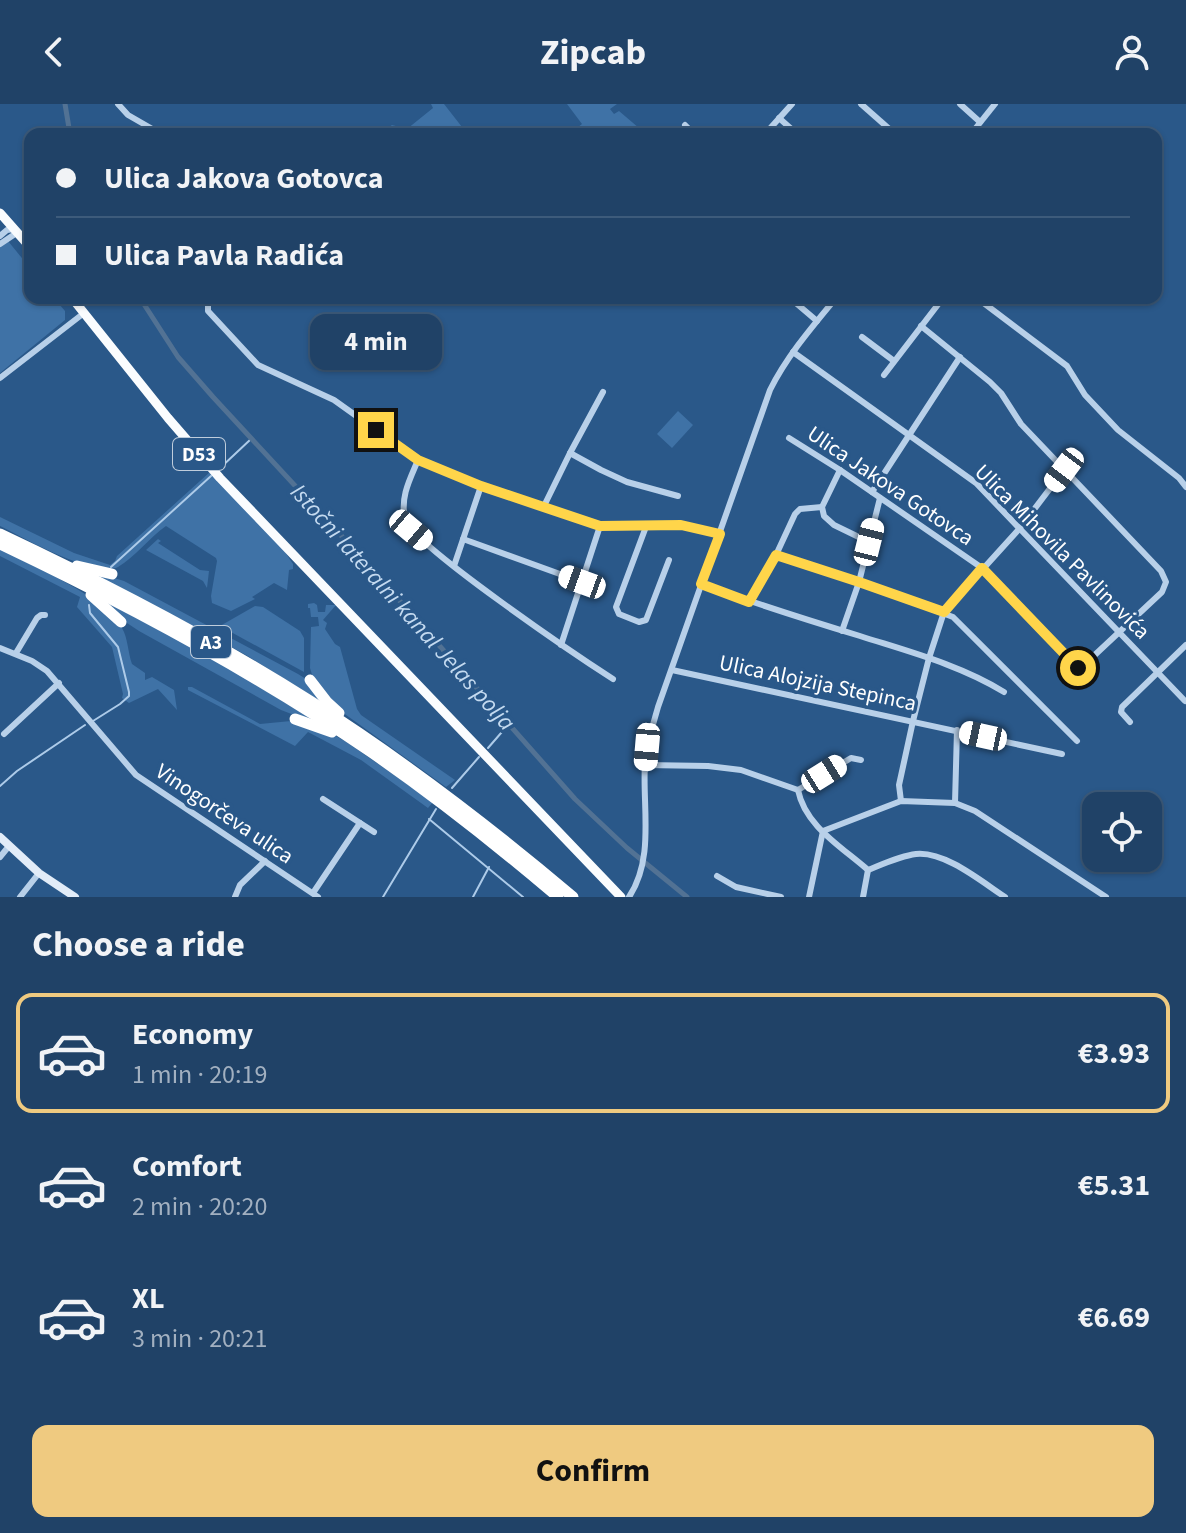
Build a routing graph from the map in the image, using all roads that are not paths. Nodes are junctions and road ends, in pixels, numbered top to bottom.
1 (118, 104) edge
2 (792, 104) edge
3 (861, 104) edge
4 (960, 104) edge
5 (995, 104) edge
6 (779, 118) junction
7 (980, 122) junction
8 (685, 125) dead end
9 (151, 128) edge
10 (688, 128) edge
11 (770, 128) edge
12 (790, 128) edge
13 (888, 128) edge
14 (976, 128) edge
15 (0, 213) edge
16 (16, 231) junction
17 (0, 236) edge
18 (24, 240) edge
19 (0, 244) edge
20 (77, 304) edge
21 (208, 304) edge
22 (797, 304) edge
23 (831, 304) edge
24 (938, 304) edge
25 (985, 304) edge
26 (84, 313) junction
27 (817, 321) junction
28 (921, 326) junction
29 (862, 337) dead end
30 (793, 352) junction
31 (960, 357) junction
32 (894, 361) junction
33 (884, 375) dead end
34 (0, 378) edge
35 (603, 392) dead end
36 (909, 435) junction
37 (789, 438) dead end
38 (570, 453) junction
39 (418, 460) junction
40 (840, 470) junction
41 (1064, 470) junction
42 (481, 486) junction
43 (1186, 487) edge
44 (872, 492) junction
45 (678, 496) dead end
46 (880, 498) junction
47 (822, 507) junction
48 (543, 508) junction
49 (647, 524) junction
50 (600, 526) junction
51 (1020, 528) junction
52 (0, 534) edge
53 (720, 534) junction
54 (463, 539) junction
55 (869, 542) junction
56 (0, 544) edge
57 (25, 545) junction
58 (776, 555) junction
59 (669, 560) dead end
60 (47, 566) junction
61 (454, 566) junction
62 (982, 568) junction
63 (112, 574) dead end
64 (582, 582) junction
65 (859, 582) junction
66 (701, 584) junction
67 (749, 602) junction
68 (944, 612) junction
69 (45, 615) dead end
70 (121, 622) dead end
71 (842, 631) junction
72 (1118, 632) junction
73 (561, 645) junction
74 (1186, 645) edge
75 (0, 648) edge
76 (16, 653) junction
77 (929, 658) junction
78 (672, 670) junction
79 (1157, 673) junction
80 (613, 679) dead end
81 (310, 680) dead end
82 (59, 683) junction
83 (1004, 692) dead end
84 (1185, 701) edge
85 (295, 719) dead end
86 (913, 721) junction
87 (1130, 722) dead end
88 (957, 730) junction
89 (4, 734) dead end
90 (1077, 741) dead end
91 (371, 752) junction
92 (389, 754) junction
93 (1062, 754) dead end
94 (861, 760) dead end
95 (645, 765) junction
96 (798, 790) junction
97 (323, 799) dead end
98 (901, 801) junction
99 (955, 803) junction
100 (360, 823) junction
101 (823, 831) junction
102 (374, 832) dead end
103 (0, 837) edge
104 (9, 846) junction
105 (0, 857) edge
106 (265, 861) junction
107 (868, 870) junction
108 (39, 873) junction
109 (717, 876) dead end
110 (315, 895) edge
111 (20, 897) edge
112 (75, 897) edge
113 (235, 897) edge
114 (558, 897) edge
115 (573, 897) edge
116 (621, 897) edge
117 (629, 897) edge
118 (781, 897) edge
119 (809, 897) edge
120 (863, 897) edge
121 (1005, 897) edge
122 (1106, 897) edge

1 - 9 street
2 - 6 street
3 - 13 street
4 - 7 street
5 - 7 street
6 - 11 street
6 - 12 street
7 - 14 street
8 - 10 street
15 - 16 main road
16 - 17 street
16 - 18 main road
16 - 19 street
20 - 26 main road, D53
21 - 39 street
22 - 27 street
23 - 27 street
24 - 28 street
25 - 43 street
26 - 34 street
26 - 116 main road, D53
27 - 30 street
28 - 31 street
28 - 32 street
29 - 32 street
30 - 36 street, Ulica Mihovila Pavlinovića
30 - 53 street
31 - 36 street
31 - 41 street
32 - 33 street
35 - 38 street
36 - 44 street
36 - 51 street, Ulica Mihovila Pavlinovića
37 - 40 street, Ulica Jakova Gotovca
38 - 45 street
38 - 48 street
39 - 42 street
39 - 61 street
40 - 44 street, Ulica Jakova Gotovca
40 - 47 street
41 - 51 street
41 - 72 street
42 - 48 street
42 - 54 street
44 - 46 street, Ulica Jakova Gotovca
46 - 55 street
46 - 62 street, Ulica Jakova Gotovca
47 - 55 street
47 - 58 street
48 - 50 street
49 - 50 street
49 - 53 street
49 - 59 street
50 - 64 street
51 - 62 street
51 - 72 street, Ulica Mihovila Pavlinovića
52 - 57 highway, A3
53 - 66 street
54 - 61 street
54 - 64 street
55 - 65 street
56 - 60 highway, A3
57 - 63 highway
57 - 92 highway, A3
58 - 65 street
58 - 67 street
60 - 70 highway
60 - 91 highway, A3
61 - 73 street
62 - 68 street
62 - 72 street, Ulica Jakova Gotovca
64 - 73 street
65 - 68 street
65 - 71 street
66 - 67 street
66 - 78 street
67 - 71 street
68 - 77 street
68 - 90 street
69 - 76 street
71 - 77 street
72 - 79 street, Ulica Mihovila Pavlinovića
73 - 80 street
74 - 79 street
75 - 76 street, Vinogorčeva ulica
76 - 82 street, Vinogorčeva ulica
77 - 83 street
77 - 86 street
78 - 86 street, Ulica Alojzija Stepinca
78 - 95 street
79 - 84 street, Ulica Mihovila Pavlinovića
79 - 87 street
81 - 92 highway
82 - 89 street
82 - 106 street, Vinogorčeva ulica
85 - 91 highway
86 - 88 street, Ulica Alojzija Stepinca
86 - 98 street
88 - 93 street, Ulica Alojzija Stepinca
88 - 99 street
91 - 114 highway, A3
92 - 115 highway, A3
94 - 96 street
95 - 96 street
95 - 117 street
96 - 101 street
97 - 100 street
98 - 99 street
98 - 101 street
99 - 122 street
100 - 102 street
100 - 110 street
101 - 107 street
101 - 119 street
103 - 104 main road
104 - 105 street
104 - 108 main road
106 - 110 street, Vinogorčeva ulica
106 - 113 street
107 - 120 street
107 - 121 street
108 - 111 street
108 - 112 main road
109 - 118 street

